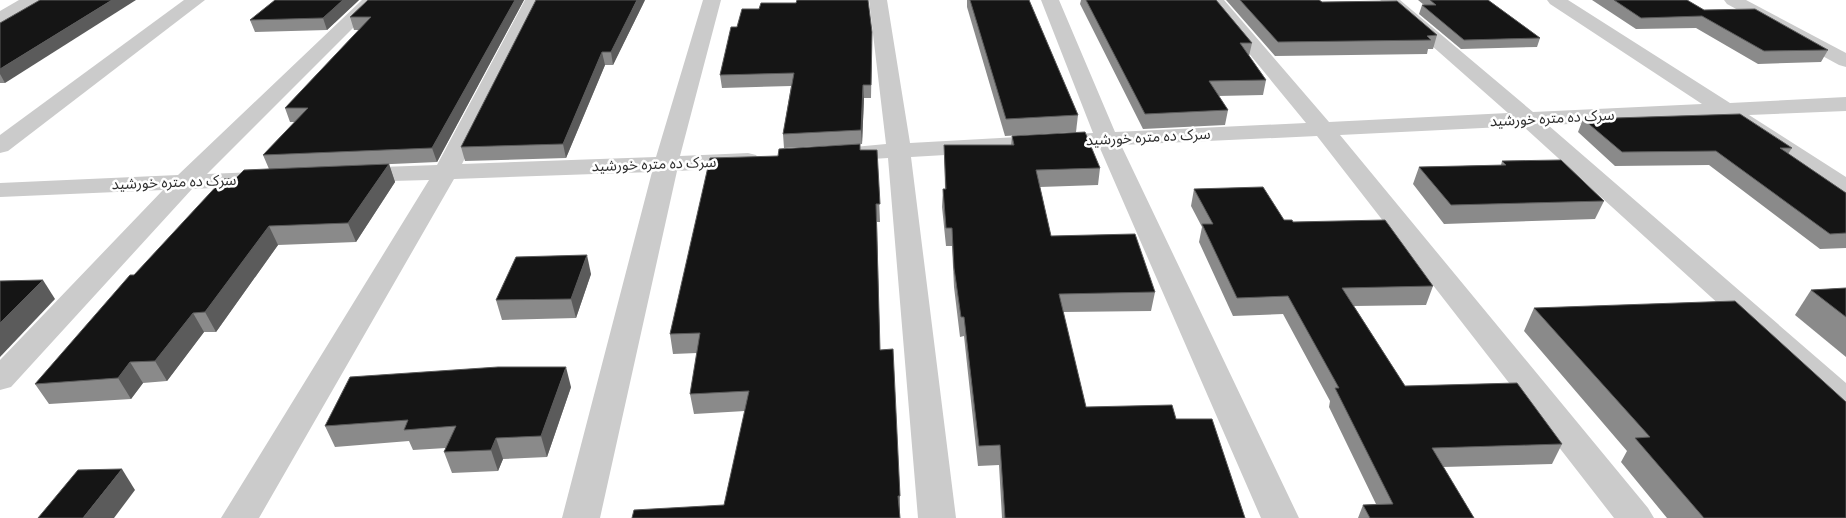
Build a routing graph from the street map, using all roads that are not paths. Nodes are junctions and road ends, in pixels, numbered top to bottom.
1 (32, 0) edge
2 (196, 0) edge
3 (372, 0) edge
4 (534, 0) edge
5 (712, 0) edge
6 (878, 0) edge
7 (1050, 0) edge
8 (1214, 0) edge
9 (1389, 0) edge
10 (1556, 0) edge
11 (1733, 0) edge
12 (0, 19) edge
13 (1846, 60) edge
14 (1846, 104) edge
15 (1725, 108) junction
16 (1528, 119) junction
17 (1323, 129) junction
18 (1107, 139) junction
19 (0, 146) edge
20 (899, 151) junction
21 (821, 155) edge
22 (773, 158) edge
23 (666, 164) junction
24 (446, 171) junction
25 (330, 176) edge
26 (282, 178) edge
27 (186, 182) junction
28 (1846, 188) edge
29 (0, 190) edge
30 (0, 379) edge
31 (1846, 401) edge
32 (240, 518) edge
33 (580, 518) edge
34 (937, 518) edge
35 (1280, 518) edge
36 (1635, 518) edge

1 - 12 street
2 - 19 street
3 - 27 street
4 - 24 street
5 - 23 street
6 - 20 street
7 - 18 street
8 - 17 street
9 - 16 street
10 - 15 street
11 - 13 street
14 - 15 street, سرک ده متره خورشید
15 - 16 street, سرک ده متره خورشید
15 - 28 street
16 - 17 street, سرک ده متره خورشید
16 - 31 street
17 - 18 street, سرک ده متره خورشید
17 - 36 street
18 - 20 street, سرک ده متره خورشید
18 - 35 street
20 - 21 street, سرک ده متره خورشید
20 - 34 street
22 - 23 street, سرک ده متره خورشید
23 - 24 street, سرک ده متره خورشید
23 - 33 street
24 - 25 street, سرک ده متره خورشید
24 - 32 street
26 - 27 street, سرک ده متره خورشید
27 - 29 street, سرک ده متره خورشید
27 - 30 street

